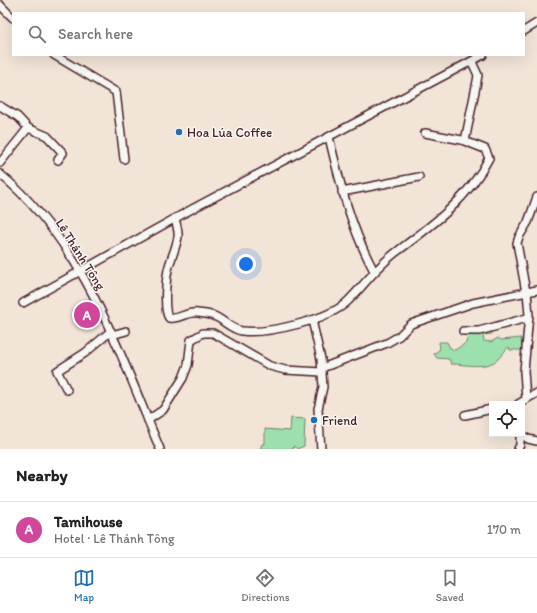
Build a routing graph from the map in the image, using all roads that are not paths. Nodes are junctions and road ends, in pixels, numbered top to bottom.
1 (0, 5) edge
2 (12, 17) edge
3 (537, 23) edge
4 (525, 30) edge
5 (56, 56) edge
6 (481, 56) edge
7 (472, 62) junction
8 (0, 106) edge
9 (28, 128) junction
10 (426, 133) dead end
11 (329, 137) junction
12 (464, 141) junction
13 (124, 159) dead end
14 (58, 160) dead end
15 (0, 163) edge
16 (0, 174) edge
17 (419, 177) dead end
18 (342, 192) junction
19 (537, 197) edge
20 (175, 218) junction
21 (80, 271) junction
22 (374, 271) junction
23 (537, 290) edge
24 (526, 292) junction
25 (23, 303) dead end
26 (528, 318) junction
27 (312, 320) junction
28 (126, 331) dead end
29 (463, 331) dead end
30 (112, 333) junction
31 (322, 370) junction
32 (68, 390) dead end
33 (537, 393) edge
34 (526, 399) junction
35 (523, 401) edge
36 (489, 411) edge
37 (465, 415) dead end
38 (148, 420) junction
39 (521, 437) edge
40 (525, 437) edge
41 (537, 441) edge
42 (160, 449) edge
43 (321, 449) edge
44 (518, 449) edge

1 - 2 street
3 - 4 street
5 - 13 street
6 - 7 street
7 - 11 street
7 - 12 street
8 - 9 street
9 - 14 street
9 - 15 street
10 - 12 street
11 - 18 street
11 - 20 street
12 - 22 street
16 - 21 street, Lê Thánh Tông
17 - 18 street
18 - 22 street
19 - 24 street
20 - 21 street
20 - 27 street
21 - 25 street
21 - 30 street, Lê Thánh Tông
22 - 27 street
23 - 24 street
24 - 26 street
24 - 31 street
26 - 29 street
26 - 34 street
27 - 31 street
28 - 30 street
30 - 32 street
30 - 38 street, Lê Thánh Tông
31 - 38 street
31 - 43 street
33 - 34 street
34 - 35 street
36 - 37 street
38 - 42 street, Lê Thánh Tông
39 - 44 street
40 - 41 street

